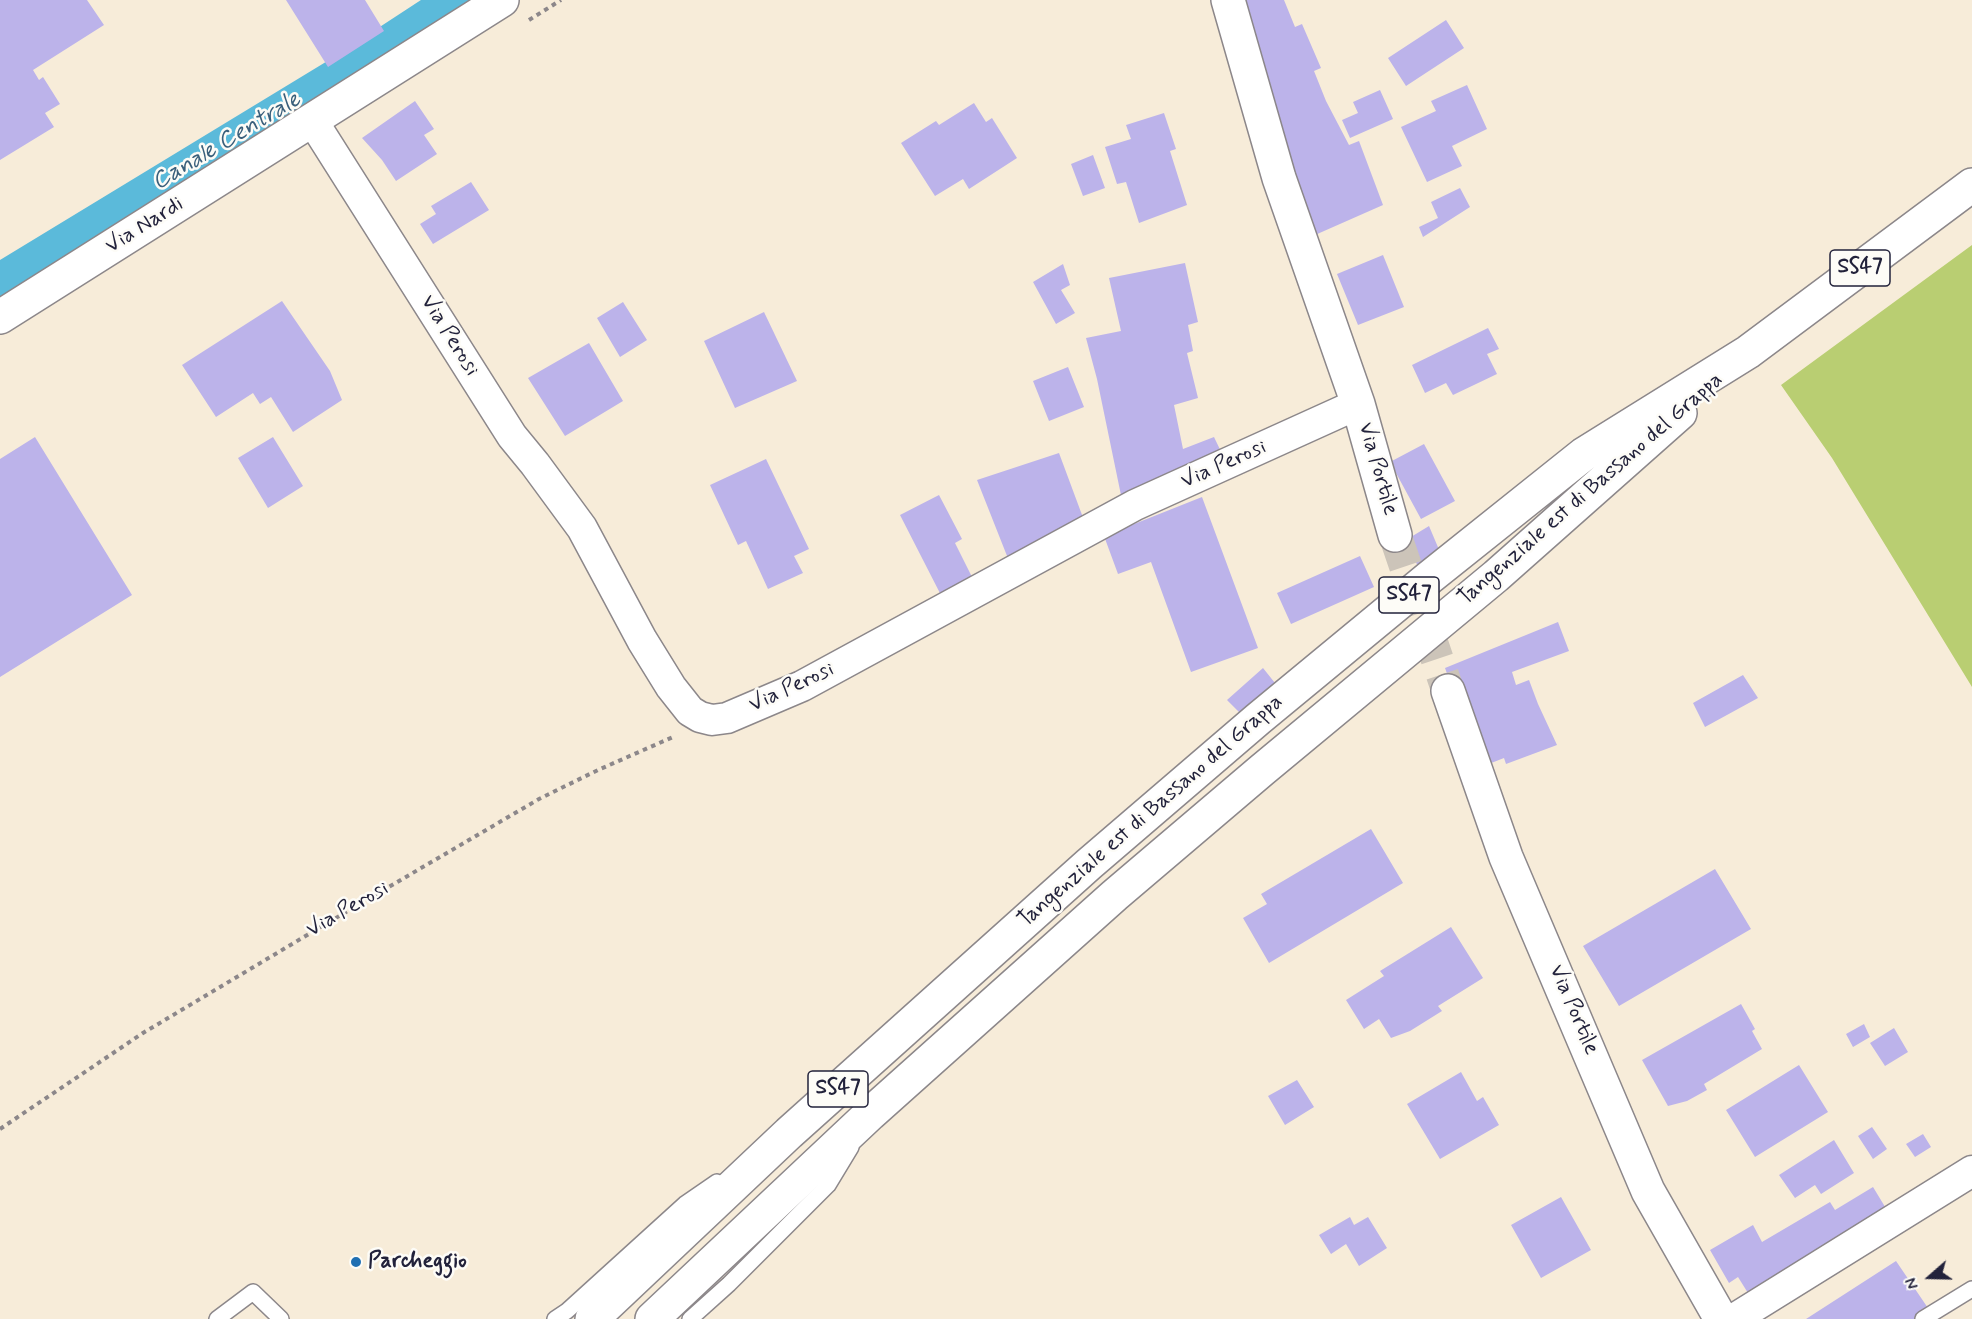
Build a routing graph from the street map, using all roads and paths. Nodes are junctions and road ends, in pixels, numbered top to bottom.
1 (502, 0) edge
2 (1228, 0) edge
3 (312, 120) junction
4 (1972, 185) edge
5 (0, 317) edge
6 (1748, 352) junction
7 (1358, 404) junction
8 (1395, 535) tunnel mouth
9 (1448, 691) tunnel mouth
10 (712, 720) junction
11 (870, 1114) junction
12 (0, 1129) edge
13 (789, 1133) junction
14 (1972, 1171) edge
15 (1972, 1289) edge
16 (217, 1319) edge
17 (281, 1319) edge
18 (555, 1319) edge
19 (592, 1319) edge
20 (652, 1319) edge
21 (690, 1319) edge
22 (1721, 1319) edge
23 (1734, 1319) edge
24 (1923, 1319) edge

1 - 3 main road, Via Nardi
2 - 7 main road
3 - 5 main road, Via Nardi
3 - 10 street, Via Perosi
4 - 6 main road, Tangenziale est di Bassano del Grappa / SS47
6 - 11 main road, Tangenziale est di Bassano del Grappa / SS47
6 - 13 main road, Tangenziale est di Bassano del Grappa / SS47
7 - 8 main road, Via Portile
7 - 10 street, Via Perosi
9 - 22 main road, Via Portile
10 - 12 path, Via Perosi
11 - 20 main road, Tangenziale est di Bassano del Grappa / SS47
11 - 21 lane
13 - 18 lane
13 - 19 main road, Tangenziale est di Bassano del Grappa / SS47
14 - 23 street
15 - 24 lane
16 - 17 lane

